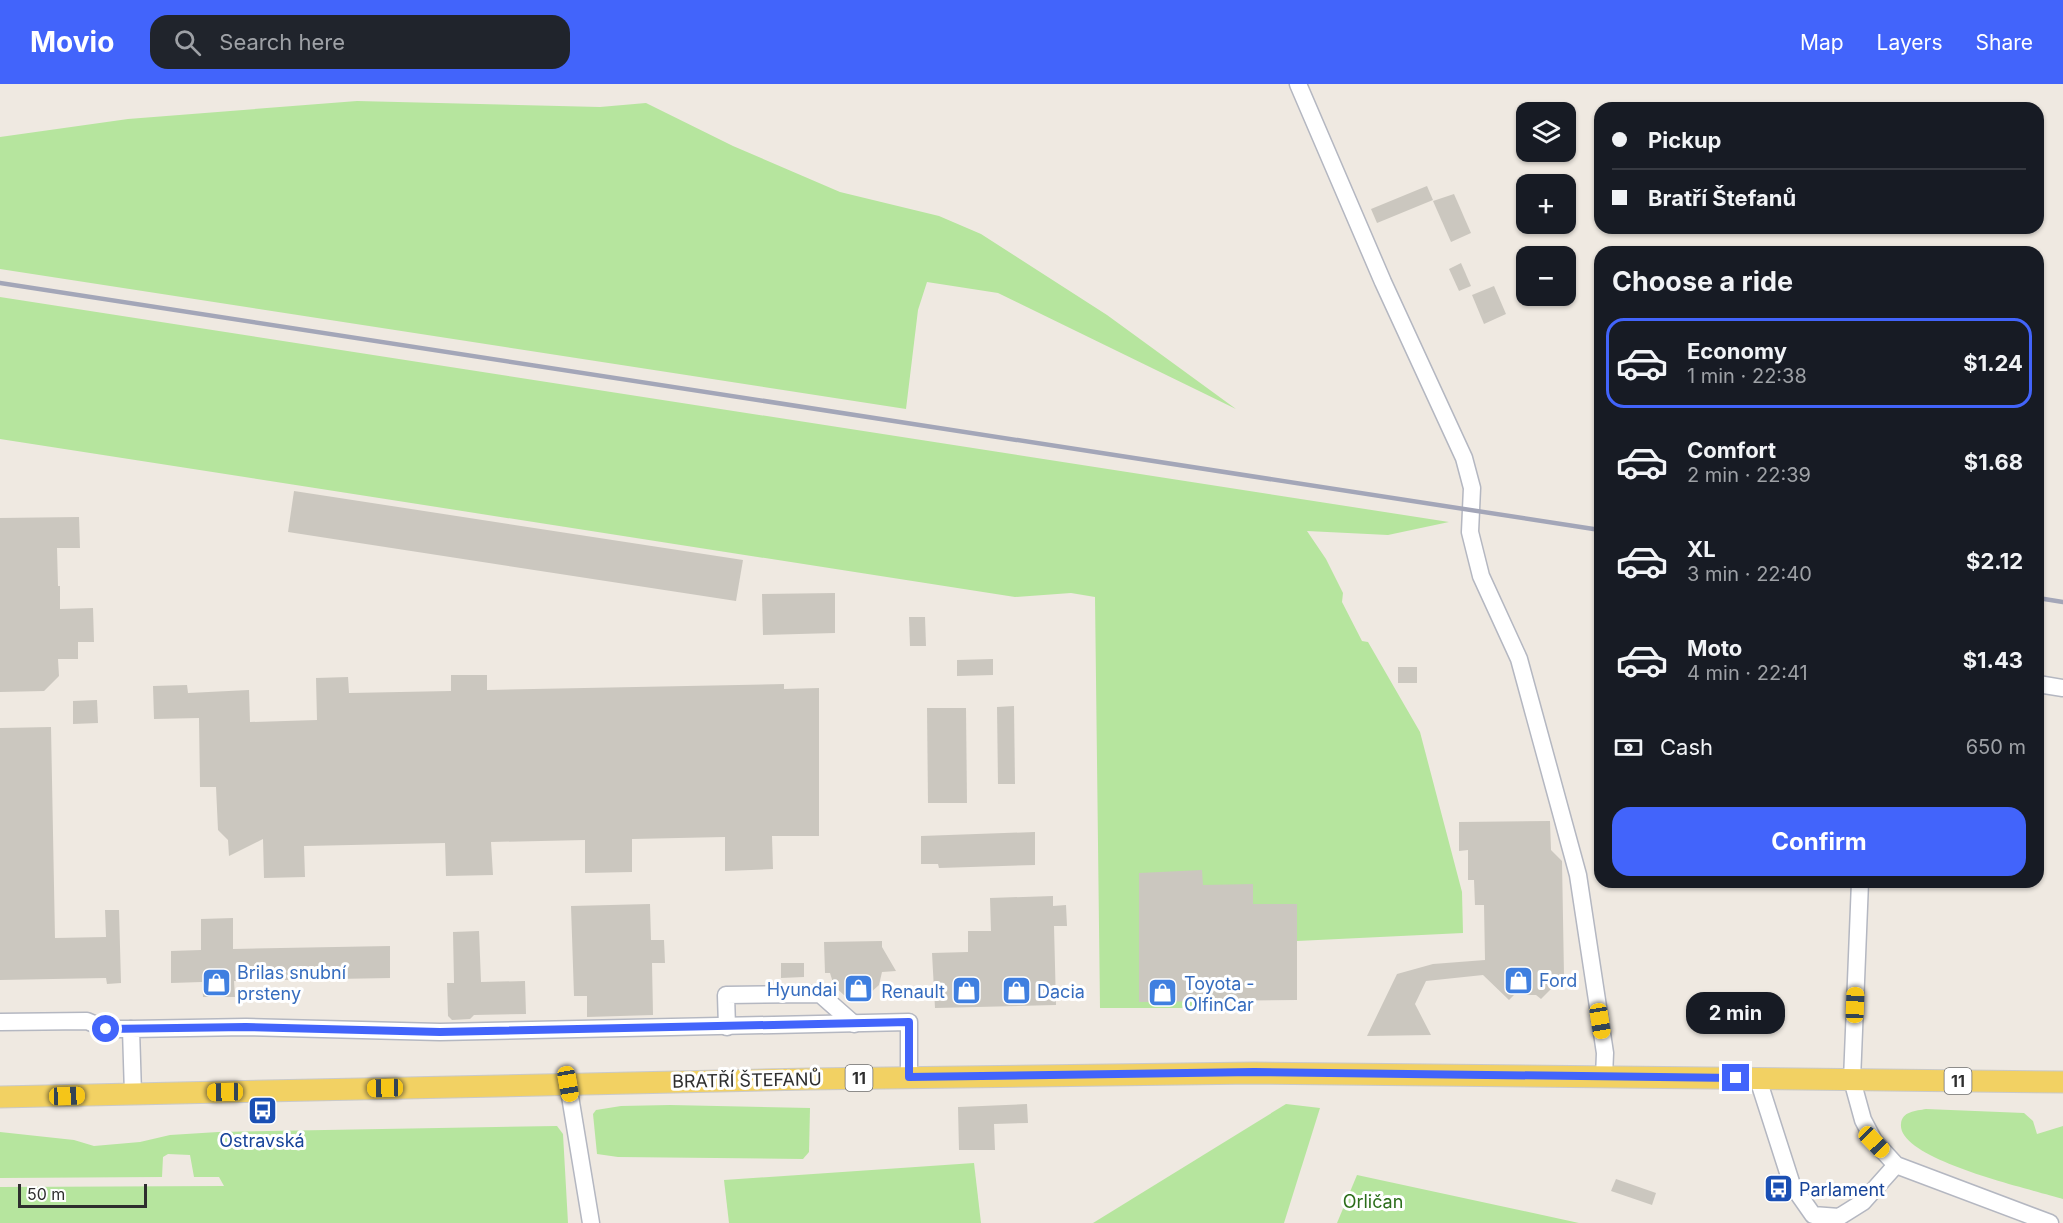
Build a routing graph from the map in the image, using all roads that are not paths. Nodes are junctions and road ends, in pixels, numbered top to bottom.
1 (1298, 84) edge
2 (2044, 685) edge
3 (2063, 688) edge
4 (1860, 888) edge
5 (0, 1022) edge
6 (854, 1024) junction
7 (727, 1027) junction
8 (131, 1029) junction
9 (909, 1077) junction
10 (1605, 1077) junction
11 (1758, 1079) junction
12 (1852, 1080) junction
13 (2063, 1082) edge
14 (568, 1084) junction
15 (133, 1094) junction
16 (0, 1097) edge
17 (1896, 1165) junction
18 (591, 1223) edge
19 (2050, 1223) edge

1 - 10 street
2 - 3 street
4 - 12 street
5 - 8 street
6 - 7 street
6 - 7 street
6 - 9 street
7 - 8 street
8 - 15 street
9 - 10 main road, BRATŘÍ ŠTEFANŮ / 11
9 - 14 main road, BRATŘÍ ŠTEFANŮ / 11
10 - 11 main road, BRATŘÍ ŠTEFANŮ / 11
11 - 12 main road, BRATŘÍ ŠTEFANŮ / 11
11 - 17 street
12 - 13 main road, 11
12 - 17 street
14 - 15 main road, BRATŘÍ ŠTEFANŮ / 11
14 - 18 street
15 - 16 main road, BRATŘÍ ŠTEFANŮ / 11
17 - 19 street

